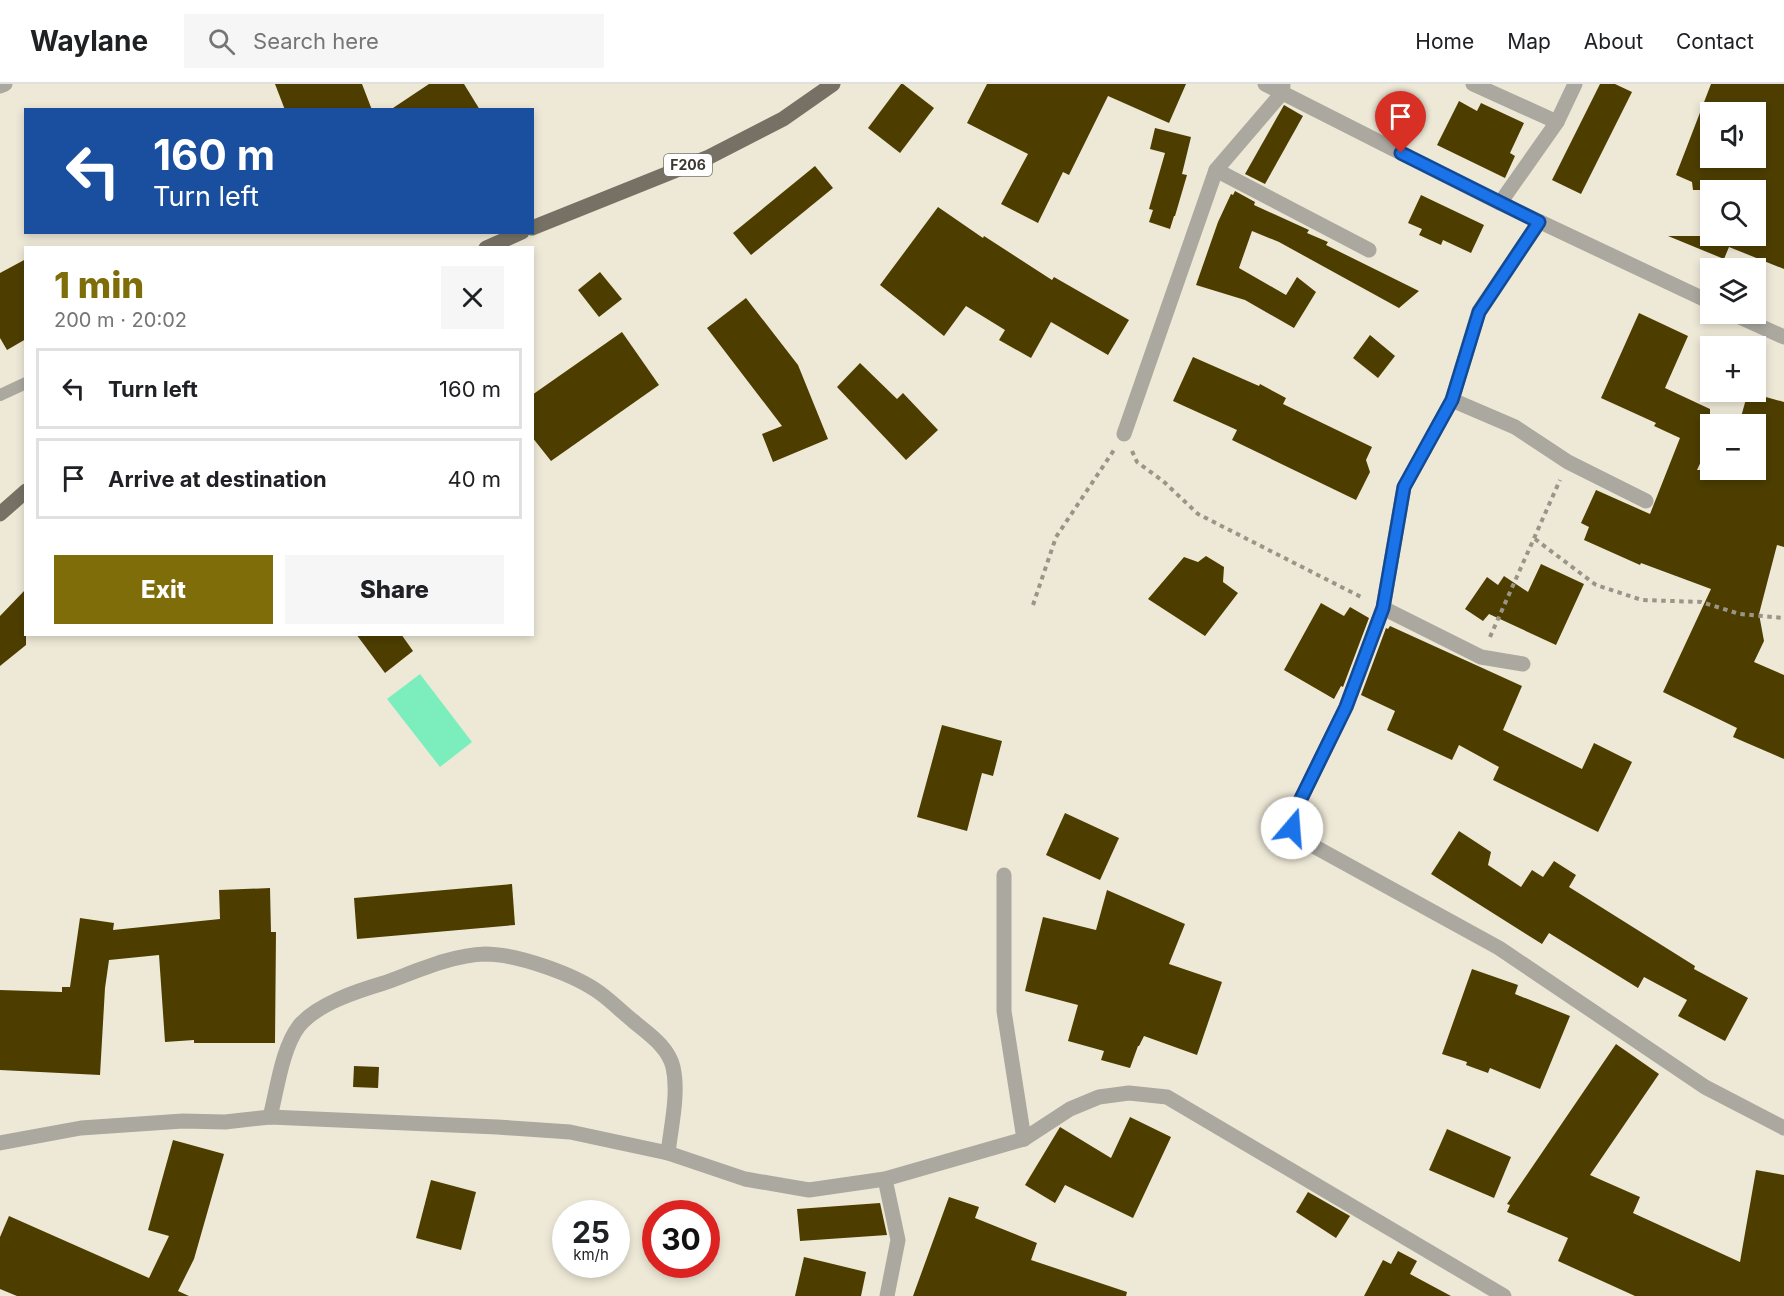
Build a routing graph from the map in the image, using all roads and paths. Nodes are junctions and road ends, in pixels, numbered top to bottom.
1 (4, 84) edge
2 (833, 84) edge
3 (1265, 84) edge
4 (1473, 84) edge
5 (1575, 84) edge
6 (0, 86) edge
7 (1283, 88) edge
8 (1557, 122) junction
9 (1216, 170) junction
10 (1500, 203) junction
11 (1539, 222) junction
12 (534, 227) edge
13 (518, 234) edge
14 (490, 246) edge
15 (1369, 250) dead end
16 (1700, 298) edge
17 (1754, 324) edge
18 (1784, 338) edge
19 (24, 384) edge
20 (0, 395) edge
21 (1452, 400) junction
22 (1124, 434) junction
23 (1568, 462) junction
24 (24, 493) edge
25 (1646, 501) dead end
26 (0, 514) edge
27 (1535, 539) junction
28 (1033, 605) dead end
29 (1383, 608) junction
30 (1784, 618) edge
31 (1481, 657) junction
32 (1523, 664) dead end
33 (1004, 875) dead end
34 (270, 1117) junction
35 (1784, 1128) edge
36 (1024, 1139) junction
37 (0, 1143) edge
38 (668, 1153) junction
39 (885, 1179) junction
40 (887, 1296) edge
41 (1504, 1296) edge

1 - 6 street
2 - 12 main road, F206
3 - 7 street
4 - 8 street
5 - 8 street
7 - 9 street
7 - 10 street
8 - 10 street
9 - 15 street
9 - 22 street
10 - 11 street
11 - 16 street
11 - 21 street
13 - 14 main road
17 - 18 street
19 - 20 lane
21 - 23 street
21 - 29 street
22 - 28 path
22 - 29 path
23 - 25 street
23 - 27 path
24 - 26 main road
27 - 30 path
27 - 31 path
29 - 31 street
29 - 35 street
31 - 32 street
33 - 36 street
34 - 37 street
34 - 38 street
34 - 38 street
36 - 39 street
36 - 41 street
38 - 39 street
39 - 40 street

